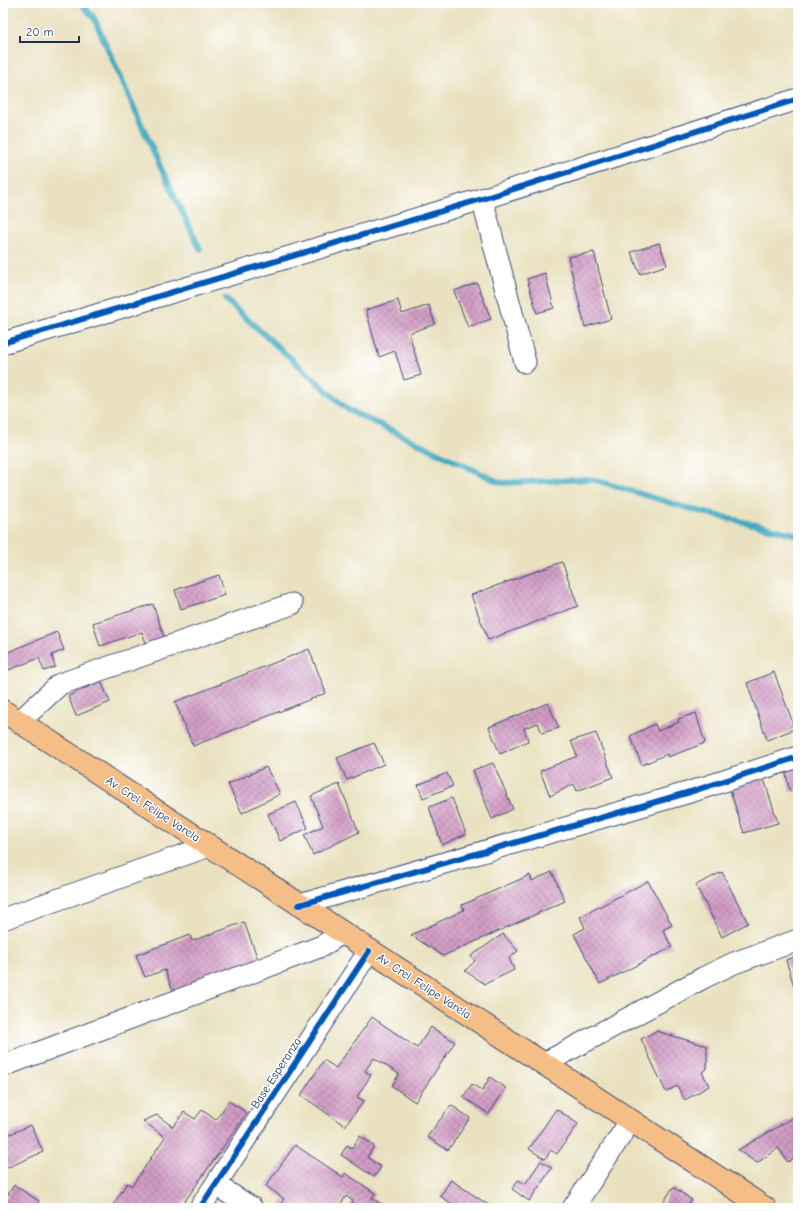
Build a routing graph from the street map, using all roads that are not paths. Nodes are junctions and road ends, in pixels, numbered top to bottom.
1 (798, 99) edge
2 (482, 199) junction
3 (3, 343) edge
4 (525, 362) dead end
5 (292, 604) dead end
6 (11, 716) edge
7 (798, 757) edge
8 (209, 846) junction
9 (299, 905) junction
10 (3, 919) edge
11 (342, 933) junction
12 (798, 940) edge
13 (369, 951) junction
14 (545, 1063) junction
15 (3, 1066) edge
16 (631, 1120) junction
17 (216, 1185) junction
18 (200, 1208) edge
19 (252, 1208) edge
20 (573, 1208) edge
21 (765, 1208) edge

1 - 2 street
2 - 3 street
2 - 4 street
5 - 6 street
6 - 8 main road, Av. Crel. Felipe Varela
7 - 9 street
8 - 9 main road, Av. Crel. Felipe Varela
8 - 10 street
9 - 11 main road, Av. Crel. Felipe Varela
11 - 13 main road, Av. Crel. Felipe Varela
11 - 15 street
12 - 14 street
13 - 14 main road, Av. Crel. Felipe Varela
13 - 17 street, Base Esperanza
14 - 16 main road, Av. Crel. Felipe Varela
16 - 20 street
16 - 21 main road, Av. Crel. Felipe Varela
17 - 18 street, Base Esperanza
17 - 19 street

